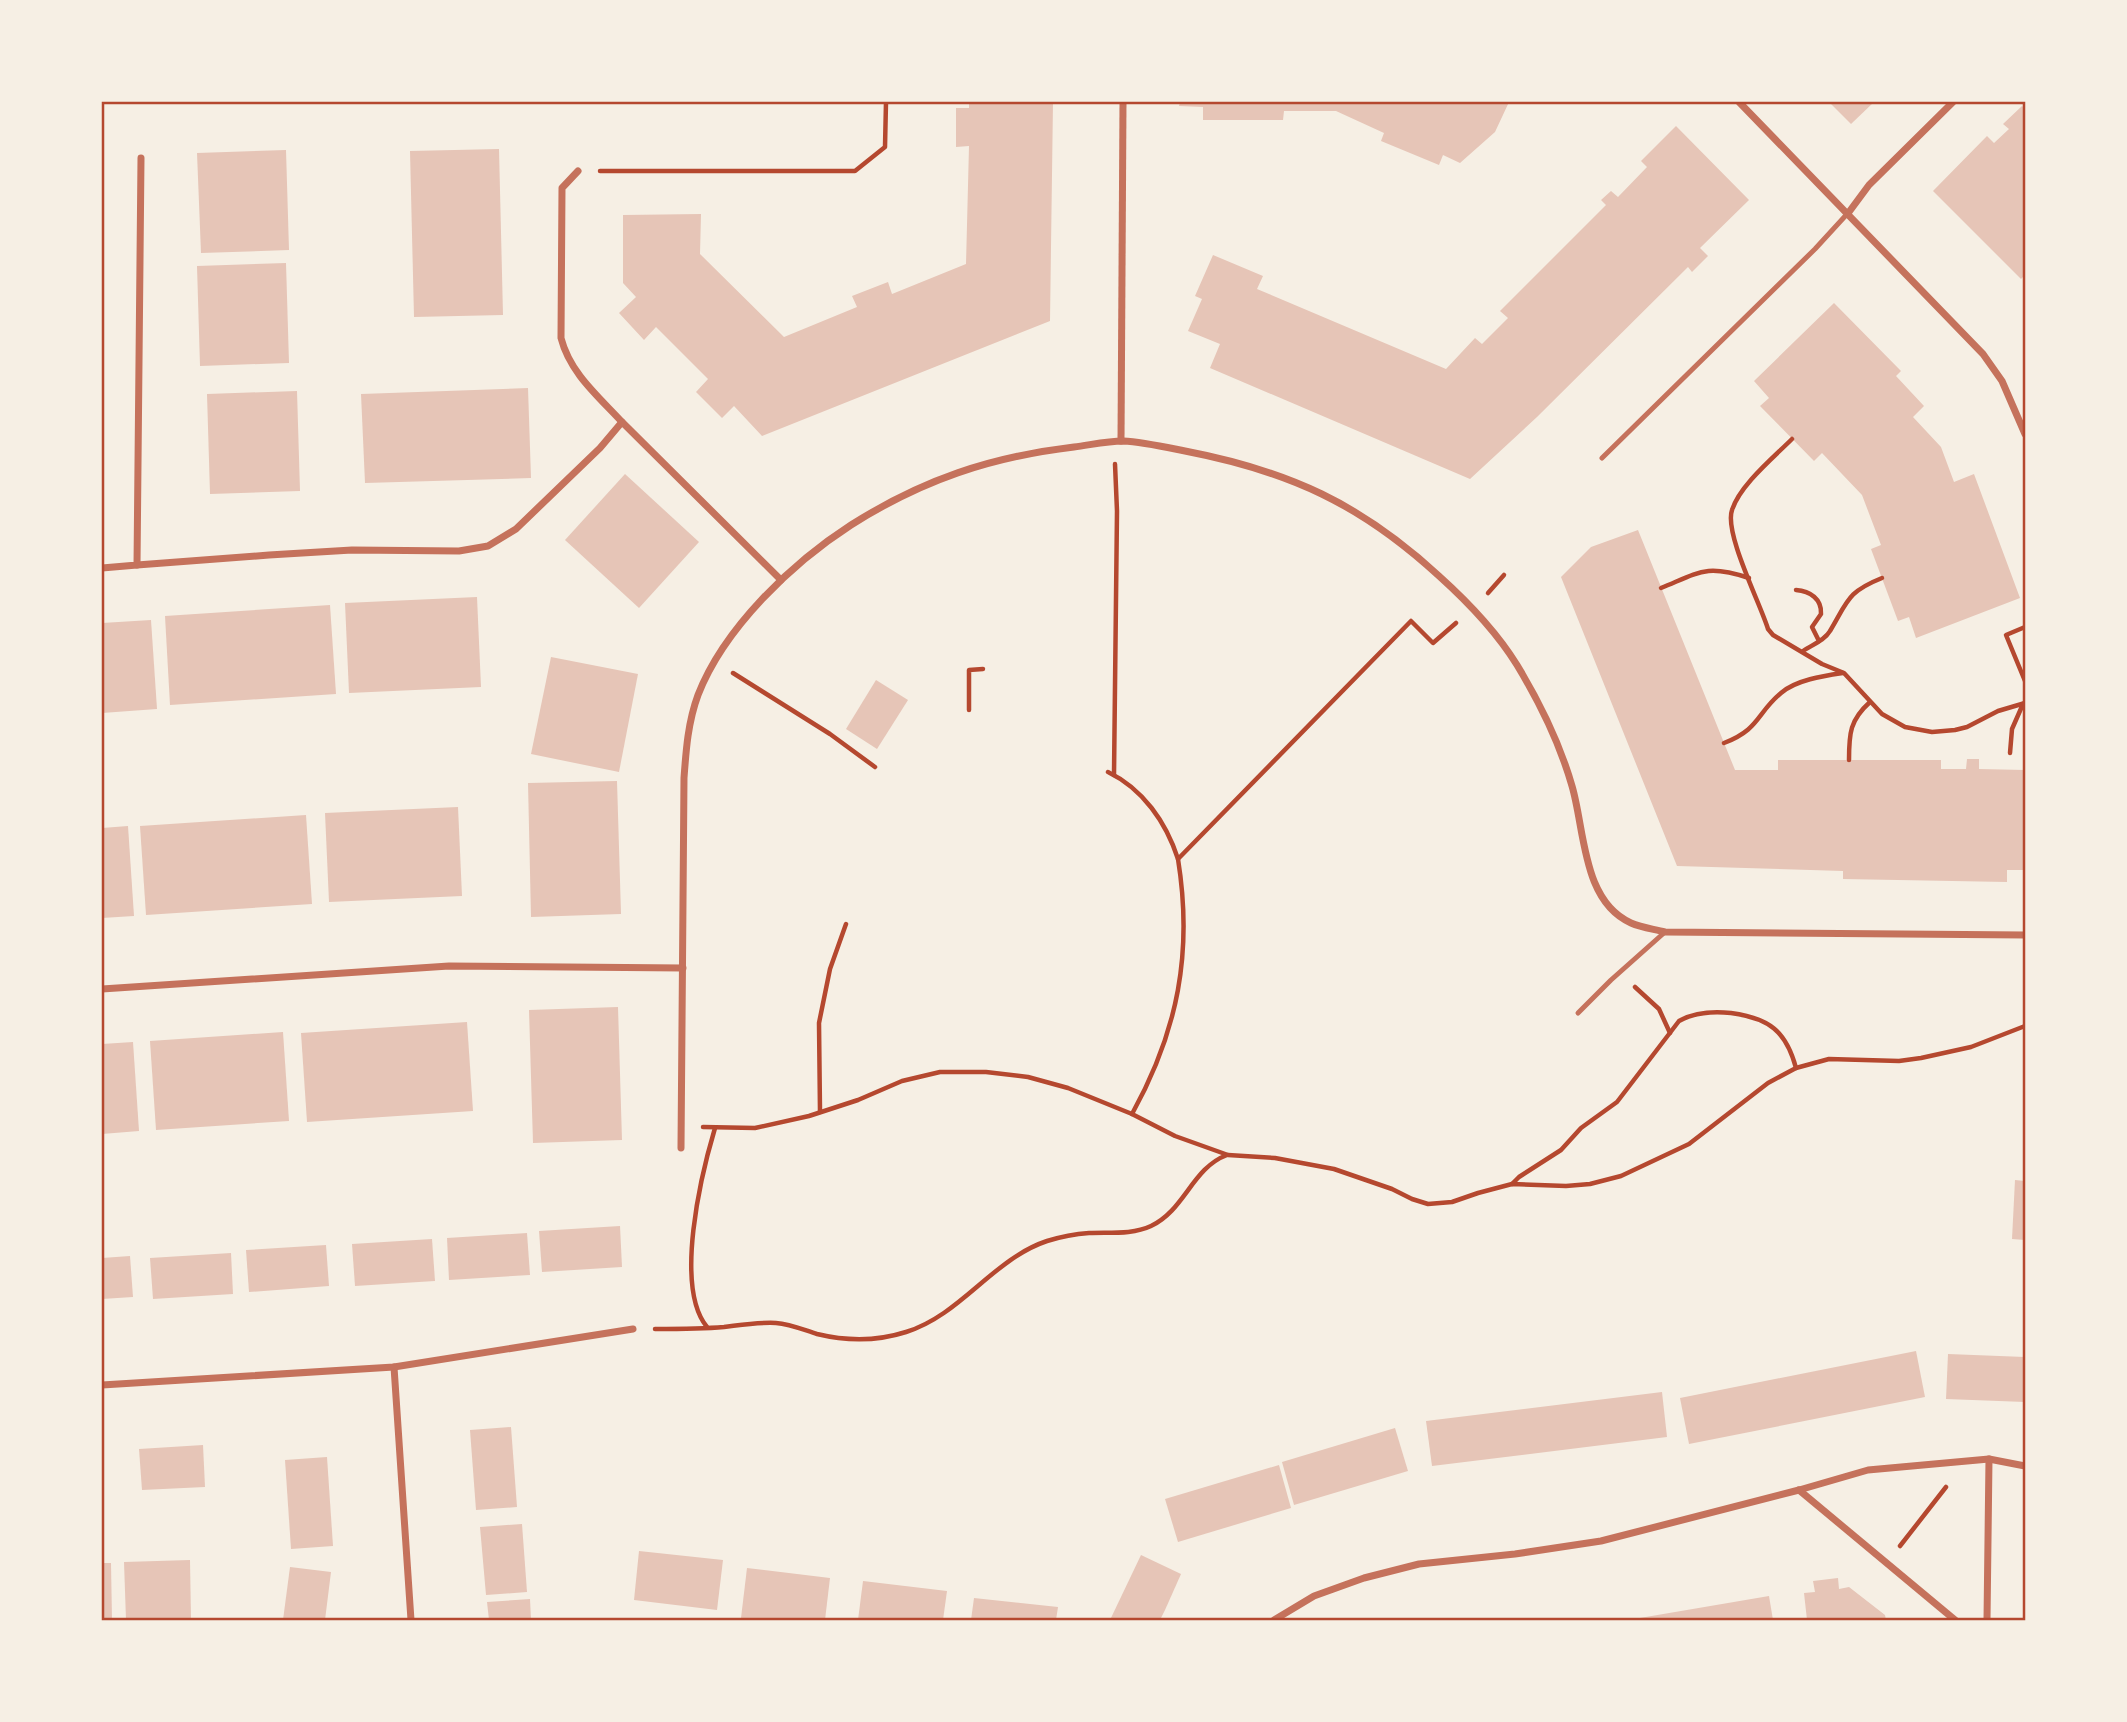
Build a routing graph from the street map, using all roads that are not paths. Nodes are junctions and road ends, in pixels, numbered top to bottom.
1 (1124, 102) edge
2 (1739, 102) edge
3 (1953, 102) edge
4 (141, 158) dead end
5 (578, 171) road end
6 (1849, 212) junction
7 (622, 422) junction
8 (2025, 434) edge
9 (1118, 441) junction
10 (1602, 458) dead end
11 (137, 565) junction
12 (102, 568) edge
13 (781, 580) junction
14 (1665, 932) junction
15 (2025, 934) edge
16 (683, 968) junction
17 (102, 989) edge
18 (1578, 1013) dead end
19 (681, 1147) dead end
20 (633, 1329) dead end
21 (394, 1367) junction
22 (102, 1385) edge
23 (1989, 1459) junction
24 (2025, 1466) edge
25 (1799, 1490) junction
26 (411, 1620) edge
27 (1274, 1620) edge
28 (1955, 1620) edge
29 (1987, 1620) edge

1 - 9 street
2 - 6 street
3 - 6 street
4 - 11 street
5 - 7 street
6 - 8 street
6 - 10 lane
7 - 11 street
7 - 13 street
9 - 13 street
9 - 14 street
11 - 12 street
13 - 16 street
14 - 15 street
14 - 18 lane
16 - 17 street
16 - 19 street
20 - 21 street
21 - 22 street
21 - 26 street
23 - 24 street
23 - 25 street
23 - 29 street
25 - 27 street
25 - 28 street

